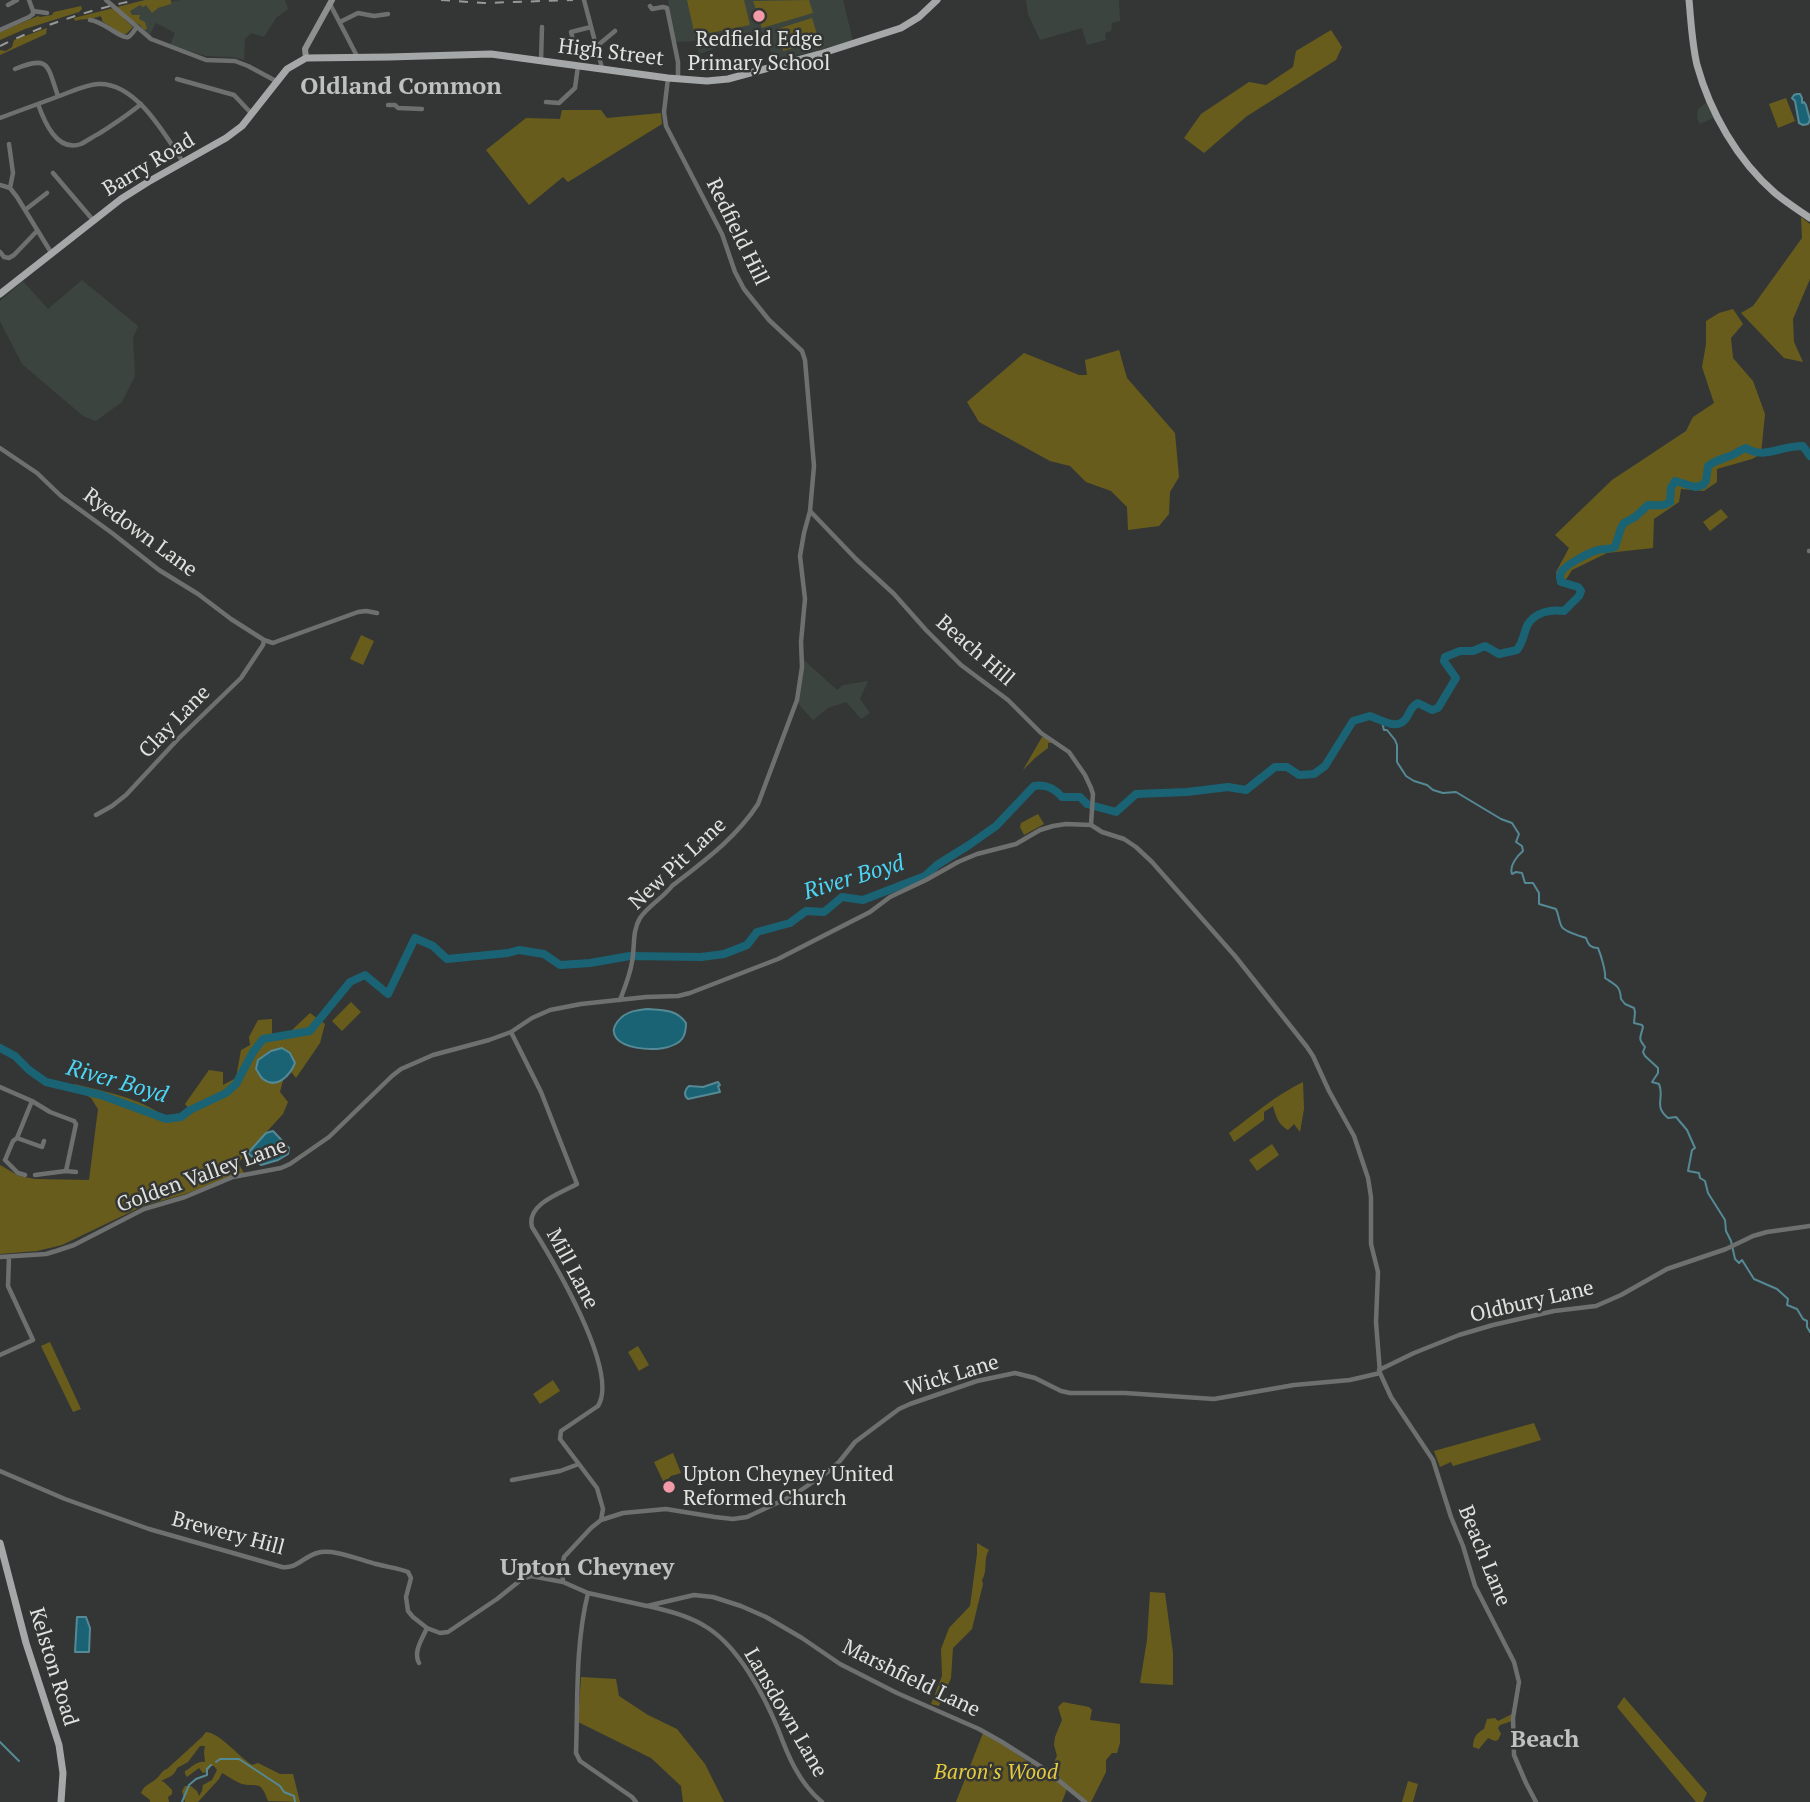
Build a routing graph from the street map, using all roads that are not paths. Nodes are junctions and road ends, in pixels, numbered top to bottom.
1 (17, 0) edge
2 (29, 0) edge
3 (106, 0) edge
4 (584, 0) edge
5 (937, 0) edge
6 (1689, 0) edge
7 (331, 2) edge
8 (8, 5) dead end
9 (650, 6) dead end
10 (33, 11) junction
11 (47, 13) dead end
12 (387, 14) dead end
13 (90, 20) dead end
14 (340, 22) junction
15 (542, 27) dead end
16 (591, 27) junction
17 (136, 28) junction
18 (0, 30) edge
19 (615, 31) dead end
20 (573, 40) dead end
21 (597, 46) junction
22 (306, 58) junction
23 (358, 58) junction
24 (541, 61) junction
25 (578, 65) junction
26 (602, 68) junction
27 (19, 70) dead end
28 (668, 78) junction
29 (177, 79) dead end
30 (678, 79) junction
31 (276, 81) junction
32 (58, 96) junction
33 (546, 102) dead end
34 (38, 104) junction
35 (141, 104) junction
36 (388, 105) dead end
37 (422, 109) dead end
38 (252, 114) junction
39 (0, 118) edge
40 (9, 144) dead end
41 (184, 163) junction
42 (53, 173) dead end
43 (0, 185) edge
44 (10, 188) junction
45 (43, 193) dead end
46 (25, 210) junction
47 (1810, 218) edge
48 (93, 220) junction
49 (37, 231) junction
50 (0, 252) edge
51 (52, 254) junction
52 (0, 294) edge
53 (0, 448) edge
54 (810, 511) junction
55 (377, 613) dead end
56 (264, 640) junction
57 (96, 814) dead end
58 (1091, 825) junction
59 (620, 1000) junction
60 (511, 1032) junction
61 (0, 1087) edge
62 (32, 1101) junction
63 (17, 1138) junction
64 (44, 1141) dead end
65 (3, 1160) edge
66 (66, 1171) junction
67 (76, 1172) dead end
68 (24, 1175) dead end
69 (34, 1175) dead end
70 (1810, 1226) edge
71 (0, 1257) edge
72 (9, 1257) junction
73 (0, 1354) edge
74 (1380, 1371) junction
75 (579, 1464) junction
76 (0, 1471) edge
77 (512, 1480) dead end
78 (601, 1520) junction
79 (0, 1543) edge
80 (563, 1582) junction
81 (589, 1593) junction
82 (647, 1606) junction
83 (427, 1628) junction
84 (419, 1663) dead end
85 (61, 1802) edge
86 (636, 1802) edge
87 (822, 1802) edge
88 (1085, 1802) edge
89 (1536, 1802) edge

1 - 8 street
2 - 10 street
3 - 17 street
4 - 16 street
5 - 30 main road, High Street
6 - 47 main road
7 - 14 street
7 - 22 street
9 - 30 street
10 - 11 street
10 - 18 street
12 - 14 street
13 - 17 street
14 - 23 street
15 - 24 street
16 - 20 street
16 - 21 street
17 - 31 street
19 - 21 street
21 - 26 street
22 - 23 main road, High Street
22 - 31 main road, Barry Road
23 - 24 main road, High Street
24 - 25 main road, High Street
25 - 26 main road, High Street
25 - 33 street
26 - 28 main road, High Street
27 - 32 street
28 - 30 main road, High Street
28 - 54 street, Redfield Hill
29 - 38 street
31 - 38 main road, Barry Road
32 - 34 street
32 - 35 street
34 - 35 street
34 - 39 street
35 - 41 street
36 - 37 street
38 - 41 main road, Barry Road
40 - 44 street
41 - 48 main road, Barry Road
42 - 48 street
43 - 44 street
44 - 46 street
45 - 46 street
46 - 49 street
48 - 51 main road, Barry Road
49 - 50 street
49 - 51 street
51 - 52 main road, Barry Road
53 - 56 street, Ryedown Lane
54 - 58 street, Beach Hill
54 - 59 street, New Pit Lane
55 - 56 street
56 - 57 street, Clay Lane
58 - 59 street, Golden Valley Lane
58 - 74 street
59 - 60 street, Golden Valley Lane
60 - 72 street, Golden Valley Lane
60 - 75 street, Mill Lane
61 - 62 street
62 - 63 street
62 - 66 street
63 - 64 street
63 - 65 street
65 - 68 street
66 - 67 street
66 - 69 street
70 - 74 street, Oldbury Lane
71 - 72 street, Golden Valley Lane
72 - 73 street
74 - 78 street, Wick Lane
74 - 89 street, Beach Lane
75 - 77 street
75 - 78 street, Mill Lane
76 - 83 street, Brewery Hill
78 - 80 street
79 - 85 main road, Kelston Road
80 - 81 street
80 - 83 street
81 - 82 street, Marshfield Lane
81 - 86 street
82 - 87 street, Lansdown Lane
82 - 88 street, Marshfield Lane
83 - 84 street

